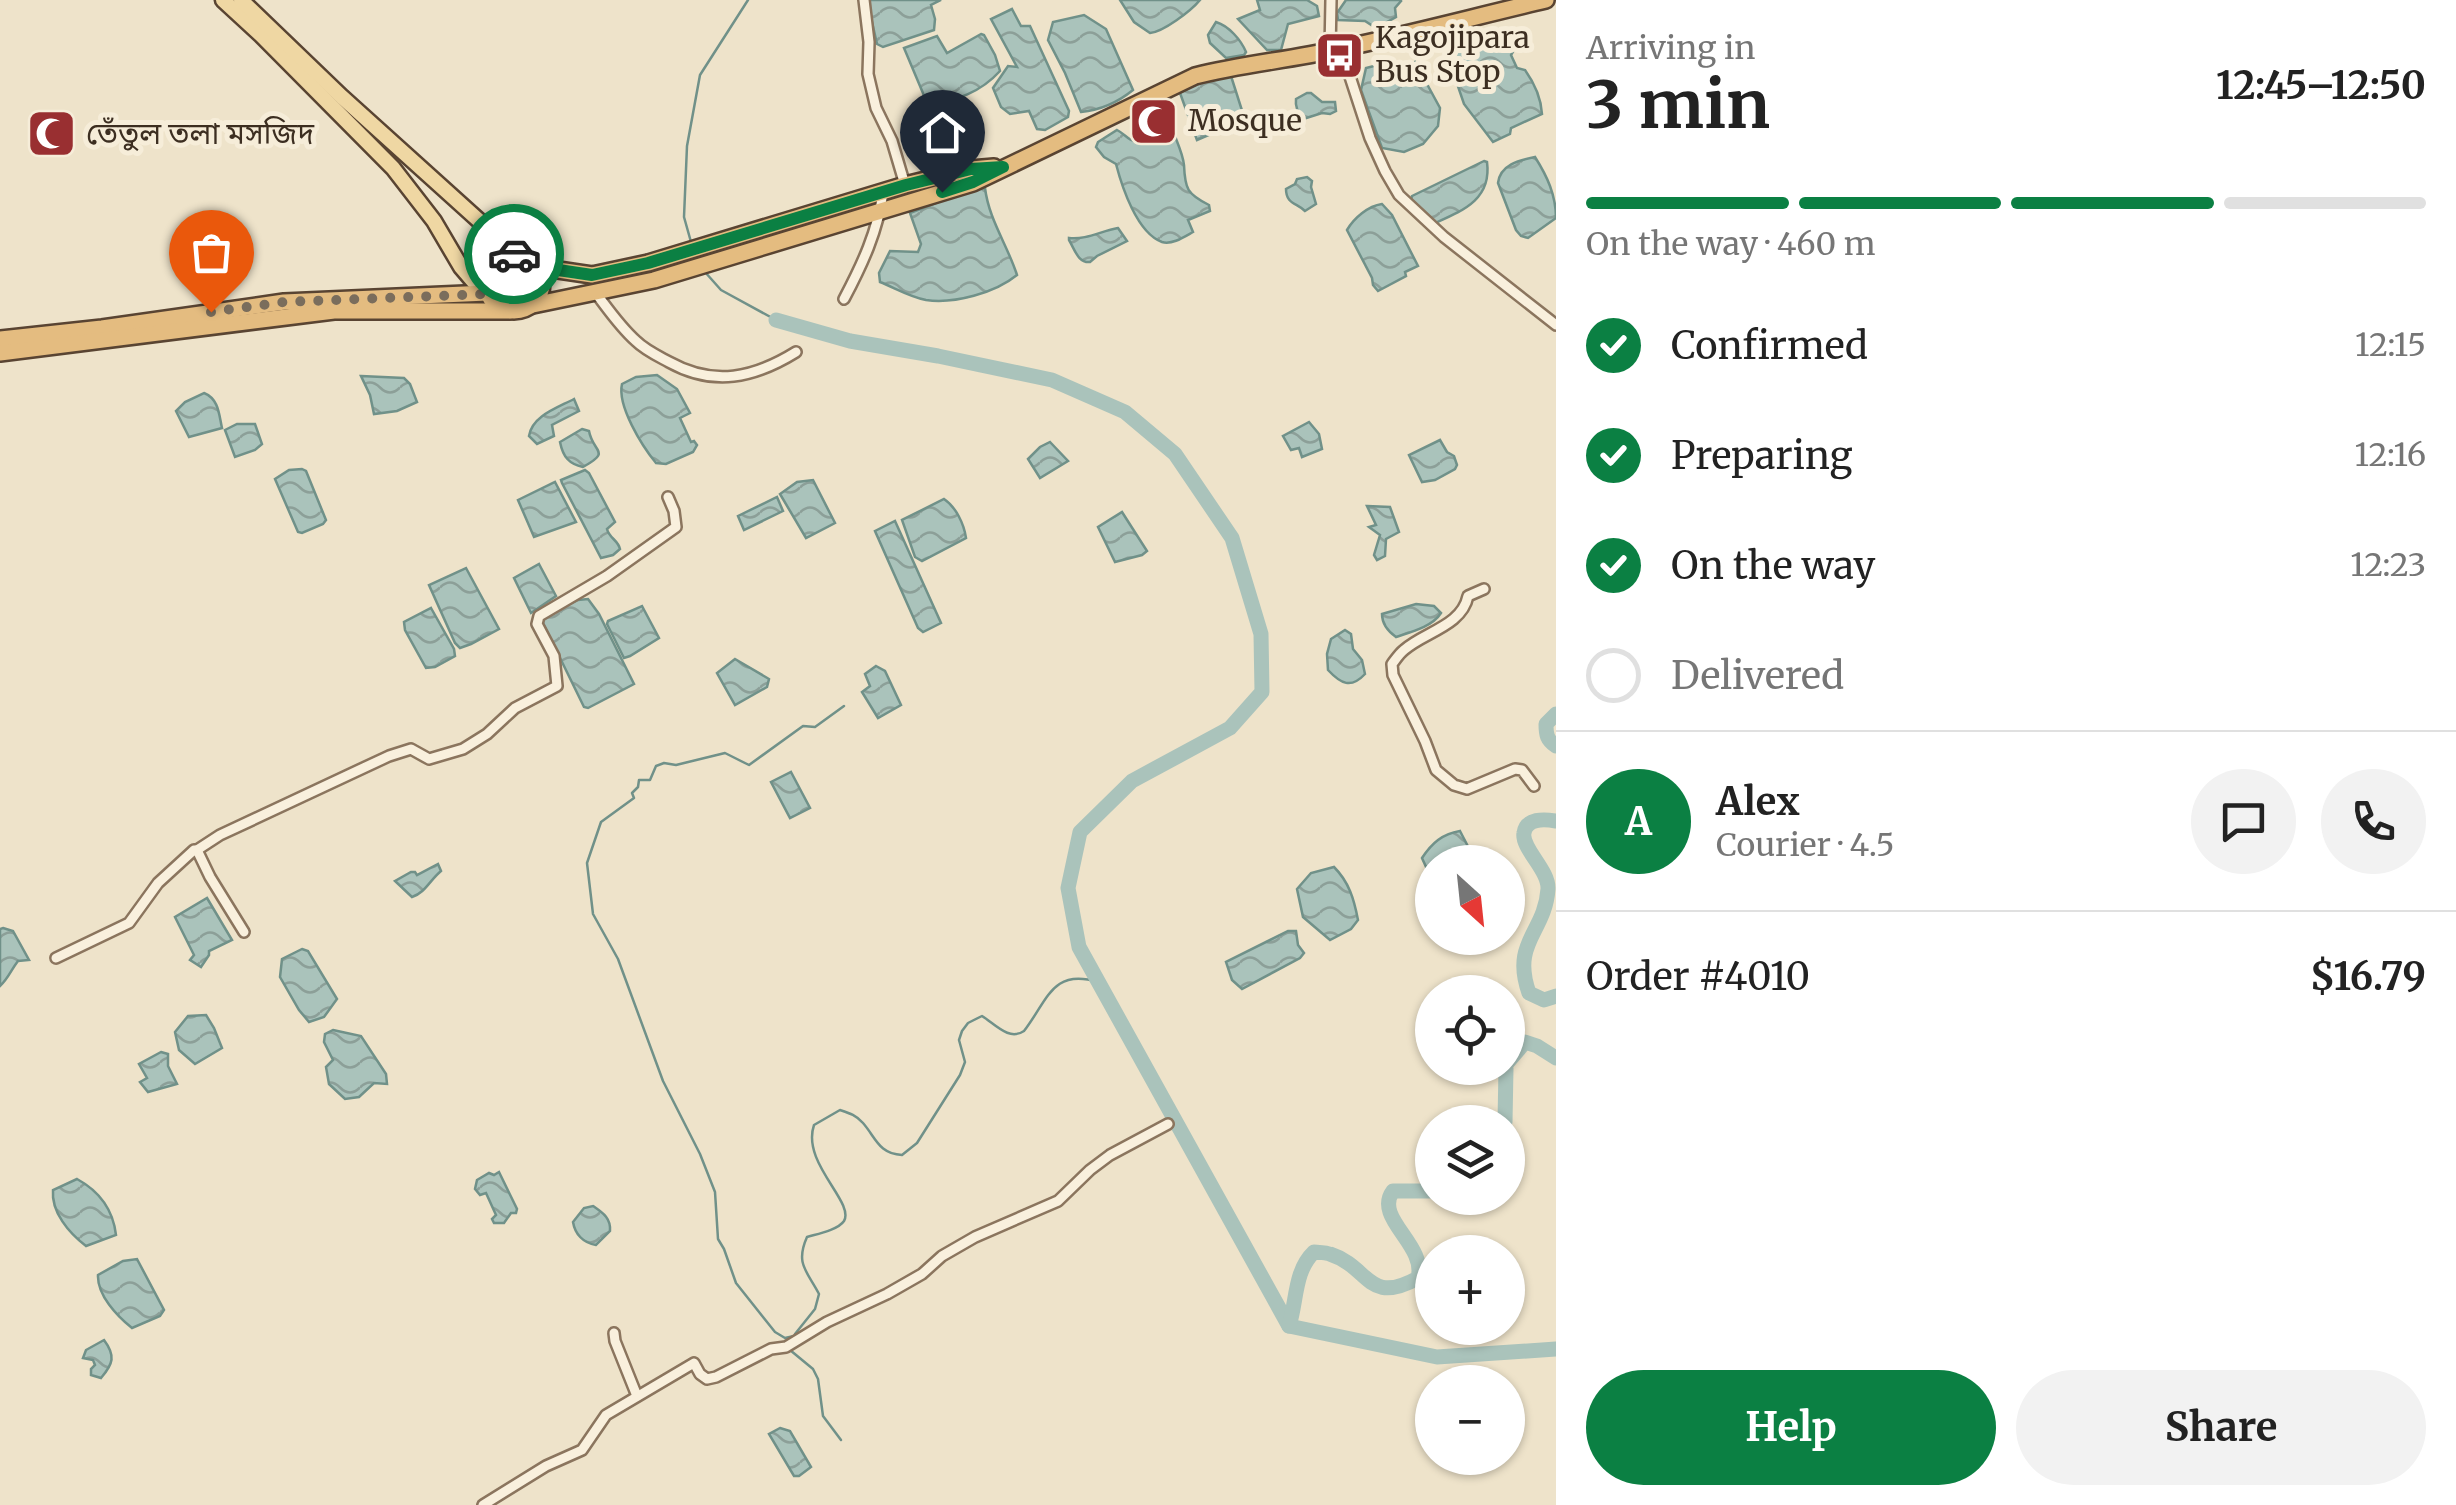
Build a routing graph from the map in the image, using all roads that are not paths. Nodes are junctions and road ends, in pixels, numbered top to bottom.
1 (223, 0) edge
2 (241, 0) edge
3 (864, 0) edge
4 (1331, 0) edge
5 (1546, 0) edge
6 (1335, 50) junction
7 (1003, 167) junction
8 (906, 185) junction
9 (883, 192) junction
10 (880, 212) junction
11 (516, 254) junction
12 (538, 267) junction
13 (487, 290) junction
14 (595, 292) junction
15 (844, 299) dead end
16 (533, 305) junction
17 (510, 311) junction
18 (1556, 325) edge
19 (0, 339) edge
20 (0, 352) edge
21 (796, 352) dead end
22 (668, 496) dead end
23 (1484, 589) dead end
24 (1534, 786) dead end
25 (197, 850) junction
26 (244, 932) dead end
27 (56, 958) dead end
28 (1168, 1124) dead end
29 (614, 1333) dead end
30 (637, 1396) junction
31 (484, 1505) edge

1 - 13 main road
2 - 11 main road
3 - 8 street
4 - 6 street
5 - 6 highway
6 - 7 highway
6 - 18 street
7 - 8 highway
7 - 10 highway
8 - 9 highway
9 - 10 street
9 - 12 highway
10 - 14 highway
10 - 15 street
11 - 12 highway
11 - 13 highway
12 - 16 highway
13 - 17 highway
13 - 19 highway
14 - 16 highway
14 - 21 street
16 - 17 highway
17 - 20 highway
22 - 25 street
23 - 24 street
25 - 26 street
25 - 27 street
28 - 30 street
29 - 30 street
30 - 31 street

